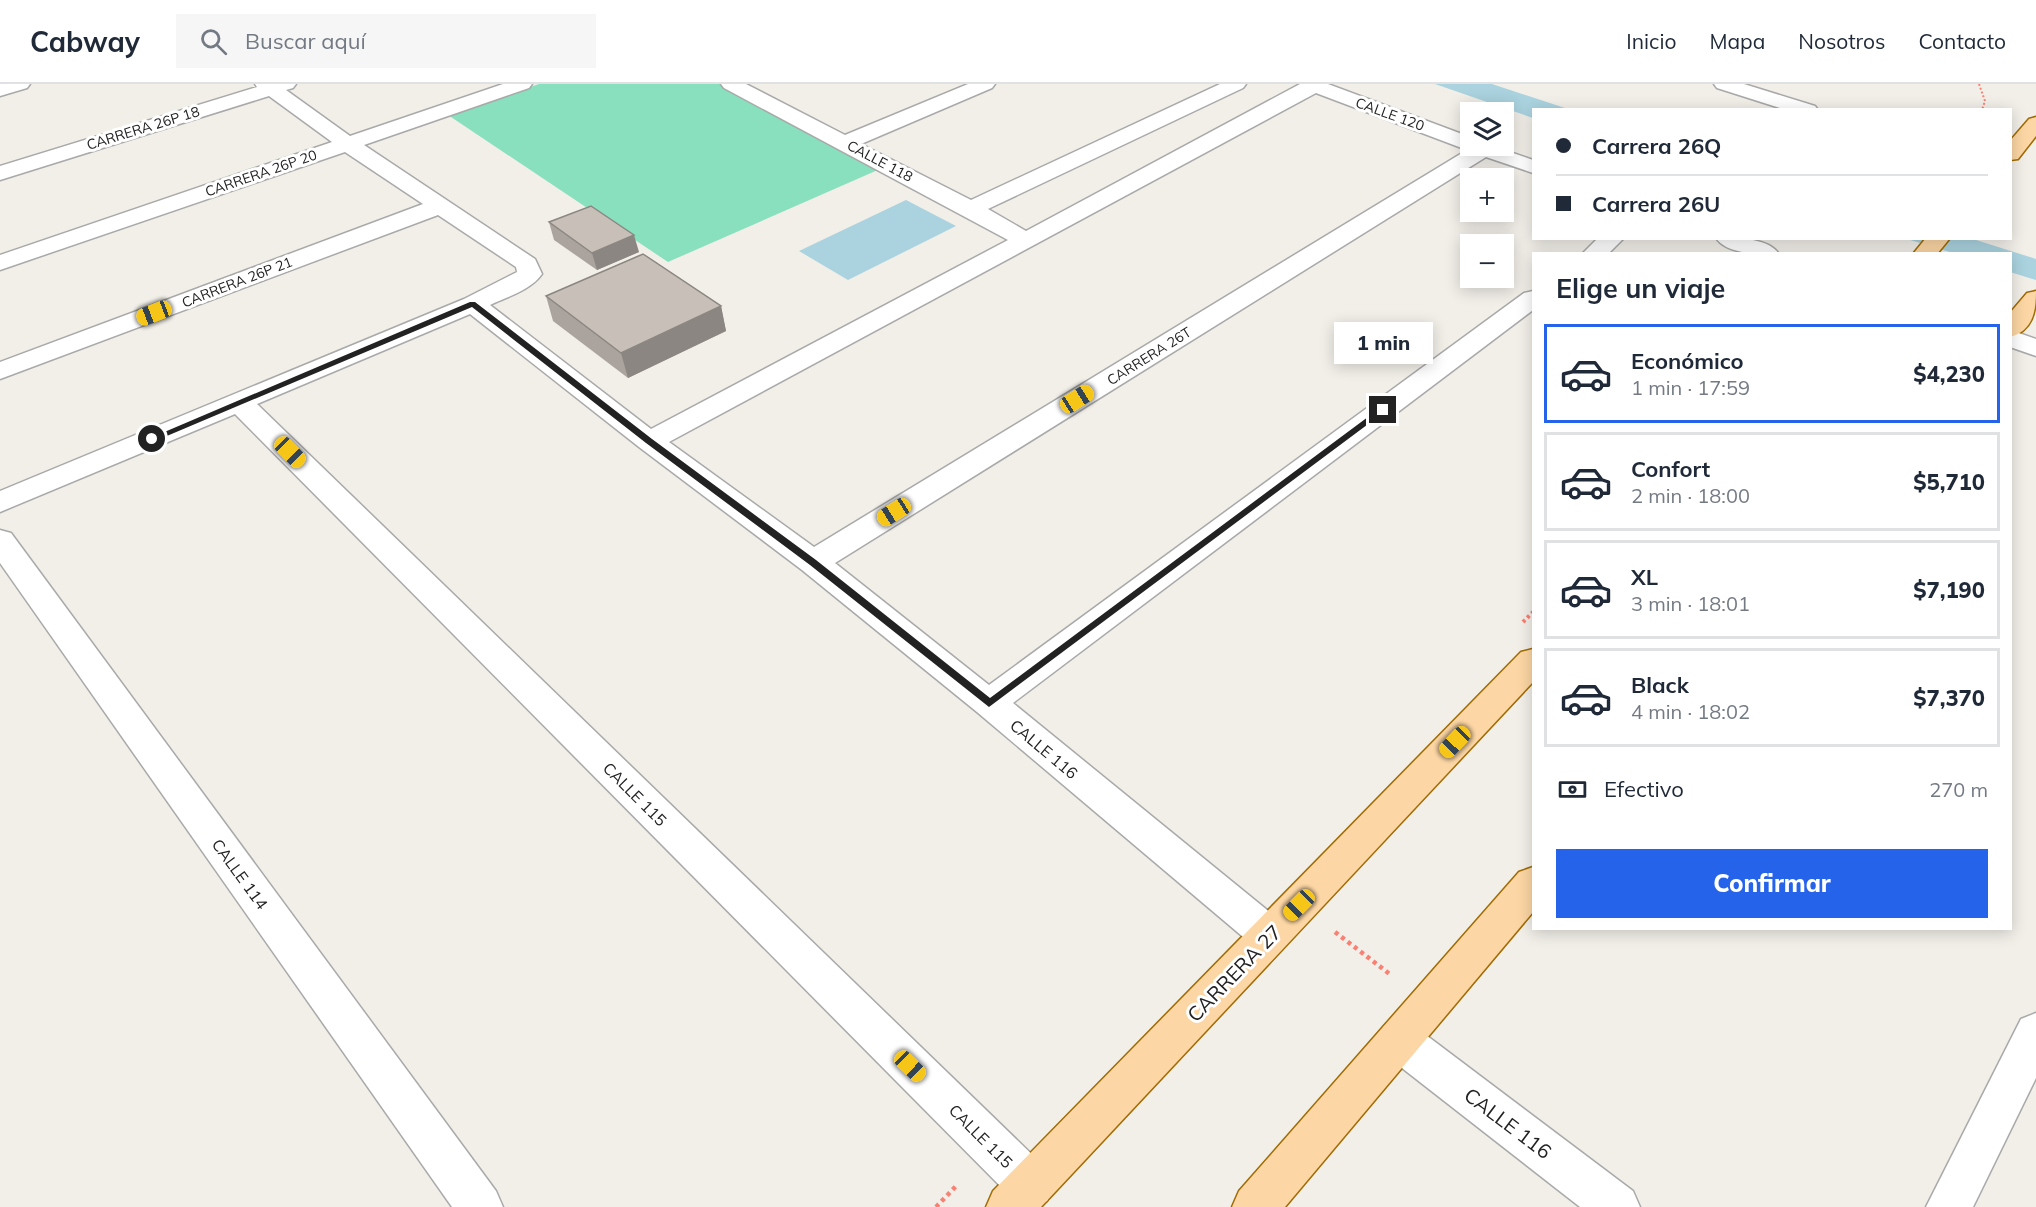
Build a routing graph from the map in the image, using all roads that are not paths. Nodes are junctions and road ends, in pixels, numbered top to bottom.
1 (20, 84) edge
2 (522, 84) edge
3 (985, 84) edge
4 (1236, 84) edge
5 (1724, 84) edge
6 (274, 85) edge
7 (739, 85) edge
8 (1312, 85) edge
9 (0, 90) edge
10 (1802, 108) edge
11 (2036, 123) edge
12 (1460, 140) edge
13 (845, 143) junction
14 (348, 144) junction
15 (2012, 152) edge
16 (1460, 156) edge
17 (1503, 156) edge
18 (1532, 167) edge
19 (0, 173) edge
20 (440, 206) junction
21 (970, 209) junction
22 (1610, 240) edge
23 (1732, 240) edge
24 (1937, 240) edge
25 (1027, 241) junction
26 (1596, 252) edge
27 (1763, 252) edge
28 (1926, 252) edge
29 (0, 262) edge
30 (1532, 299) edge
31 (2034, 300) edge
32 (473, 304) junction
33 (2012, 327) edge
34 (2012, 339) edge
35 (2036, 348) edge
36 (0, 371) edge
37 (240, 403) junction
38 (649, 441) junction
39 (0, 502) edge
40 (0, 540) edge
41 (813, 562) junction
42 (1532, 662) edge
43 (989, 703) junction
44 (1532, 885) edge
45 (1269, 935) junction
46 (2036, 1033) edge
47 (1399, 1040) junction
48 (1020, 1196) edge
49 (480, 1207) edge
50 (1255, 1207) edge
51 (1617, 1207) edge
52 (1949, 1207) edge

1 - 9 street
2 - 14 street, CARRERA 26P 20
3 - 13 street
4 - 21 street
5 - 10 street
6 - 14 street
6 - 19 street, CARRERA 26P 18
7 - 13 street, CALLE 118
8 - 12 street, CALLE 120
8 - 25 street
11 - 15 main road
13 - 21 street, CALLE 118
14 - 20 street
14 - 29 street, CARRERA 26P 20
16 - 41 street, CARRERA 26T
17 - 18 street, CALLE 120
20 - 32 street
20 - 36 street, CARRERA 26P 21
21 - 25 street, CALLE 118
22 - 26 street
23 - 27 street
24 - 28 main road
25 - 38 street
30 - 43 street
31 - 33 main road
32 - 37 street
32 - 38 street, CALLE 116
34 - 35 street
37 - 39 street
37 - 48 street, CALLE 115
38 - 41 street, CALLE 116
40 - 49 street, CALLE 114
41 - 43 street, CALLE 116
42 - 45 main road, CARRERA 27
43 - 45 street, CALLE 116
44 - 47 main road
45 - 48 main road, CARRERA 27
46 - 52 street
47 - 50 main road
47 - 51 street, CALLE 116

